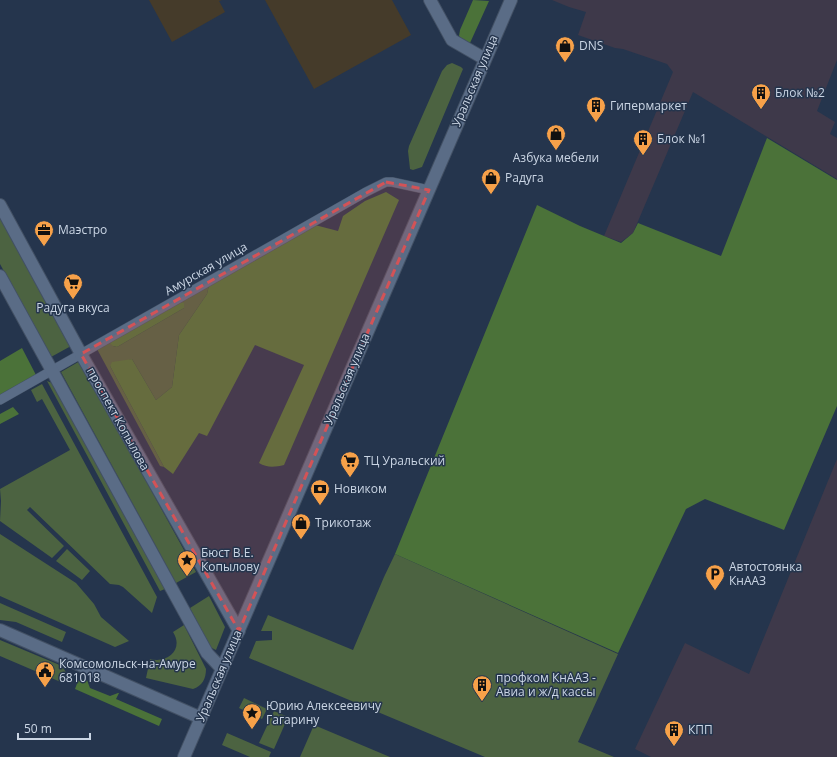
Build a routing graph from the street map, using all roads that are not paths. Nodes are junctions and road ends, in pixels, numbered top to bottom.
1 (430, 0) edge
2 (510, 0) edge
3 (485, 59) junction
4 (429, 190) junction
5 (0, 205) edge
6 (0, 276) edge
7 (81, 354) junction
8 (52, 370) junction
9 (0, 400) edge
10 (0, 630) edge
11 (239, 631) junction
12 (222, 669) junction
13 (201, 718) junction
14 (184, 757) edge

1 - 3 street
2 - 3 street, Уральская улица
3 - 4 street, Уральская улица
4 - 7 street, Амурская улица
4 - 11 street, Уральская улица
5 - 7 street, проспект Копылова
6 - 8 street
7 - 8 street, Амурская улица
7 - 11 street, проспект Копылова
8 - 9 street, Амурская улица
8 - 12 street
10 - 13 street
11 - 12 street, Уральская улица
12 - 13 street, Уральская улица
13 - 14 street, Уральская улица

